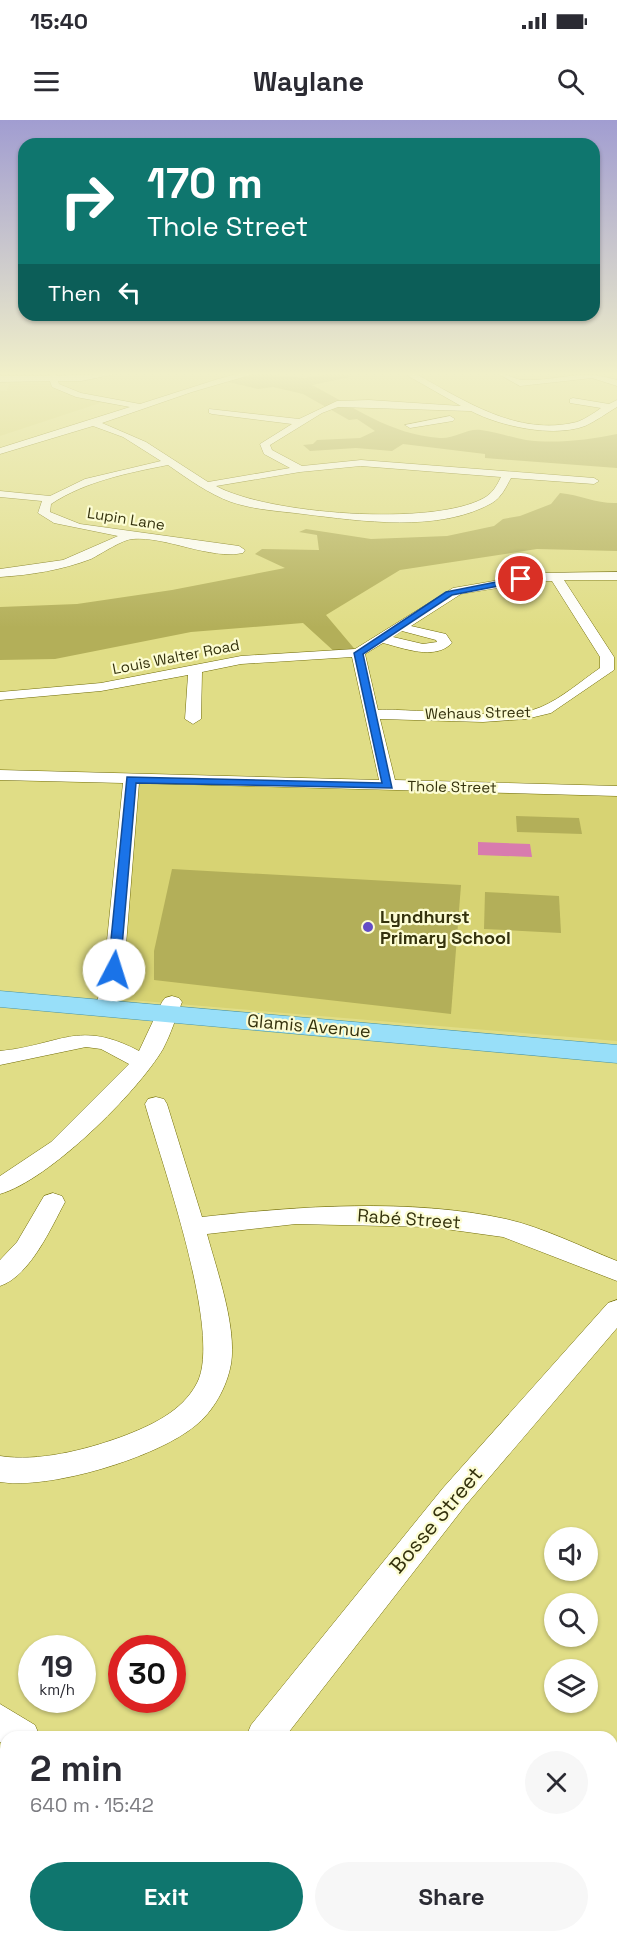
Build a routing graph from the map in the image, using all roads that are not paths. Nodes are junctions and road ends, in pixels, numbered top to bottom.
1 (163, 458) edge
2 (280, 458) edge
3 (170, 462) junction
4 (300, 469) junction
5 (508, 474) junction
6 (594, 481) dead end
7 (206, 485) junction
8 (0, 495) edge
9 (50, 500) junction
10 (129, 535) junction
11 (239, 550) dead end
12 (0, 573) edge
13 (555, 576) junction
14 (617, 576) edge
15 (400, 627) junction
16 (383, 639) junction
17 (358, 653) junction
18 (195, 669) junction
19 (0, 696) edge
20 (372, 715) junction
21 (193, 719) dead end
22 (0, 775) edge
23 (131, 779) junction
24 (388, 786) junction
25 (617, 791) edge
26 (0, 994) edge
27 (0, 999) edge
28 (106, 1003) junction
29 (170, 1007) junction
30 (611, 1048) edge
31 (0, 1058) edge
32 (143, 1062) junction
33 (156, 1104) dead end
34 (0, 1186) edge
35 (53, 1202) dead end
36 (193, 1227) junction
37 (617, 1270) edge
38 (0, 1276) edge
39 (617, 1310) edge
40 (0, 1468) edge
41 (0, 1721) edge
42 (14, 1731) edge
43 (268, 1731) edge

1 - 3 street
2 - 4 street
3 - 7 street
3 - 9 street, Lupin Lane
4 - 5 street
4 - 7 street
5 - 6 street
5 - 7 street
8 - 9 street
9 - 10 street, Lupin Lane
10 - 11 street, Lupin Lane
10 - 12 street
13 - 14 street
13 - 15 street
13 - 20 street, Wehaus Street
15 - 16 street
15 - 16 street
16 - 17 street
17 - 18 street, Louis Walter Road
17 - 20 street
18 - 19 street, Louis Walter Road
18 - 21 street
20 - 24 street
22 - 23 street, Thole Street
23 - 24 street, Thole Street
23 - 28 street
24 - 25 street, Thole Street
26 - 28 main road, Glamis Avenue
27 - 28 main road, Glamis Avenue
28 - 29 main road, Glamis Avenue
29 - 30 main road, Glamis Avenue
29 - 32 street
31 - 32 street
32 - 34 street
33 - 36 street
35 - 38 street
36 - 37 street, Rabé Street
36 - 40 street
39 - 43 street, Bosse Street
41 - 42 street

